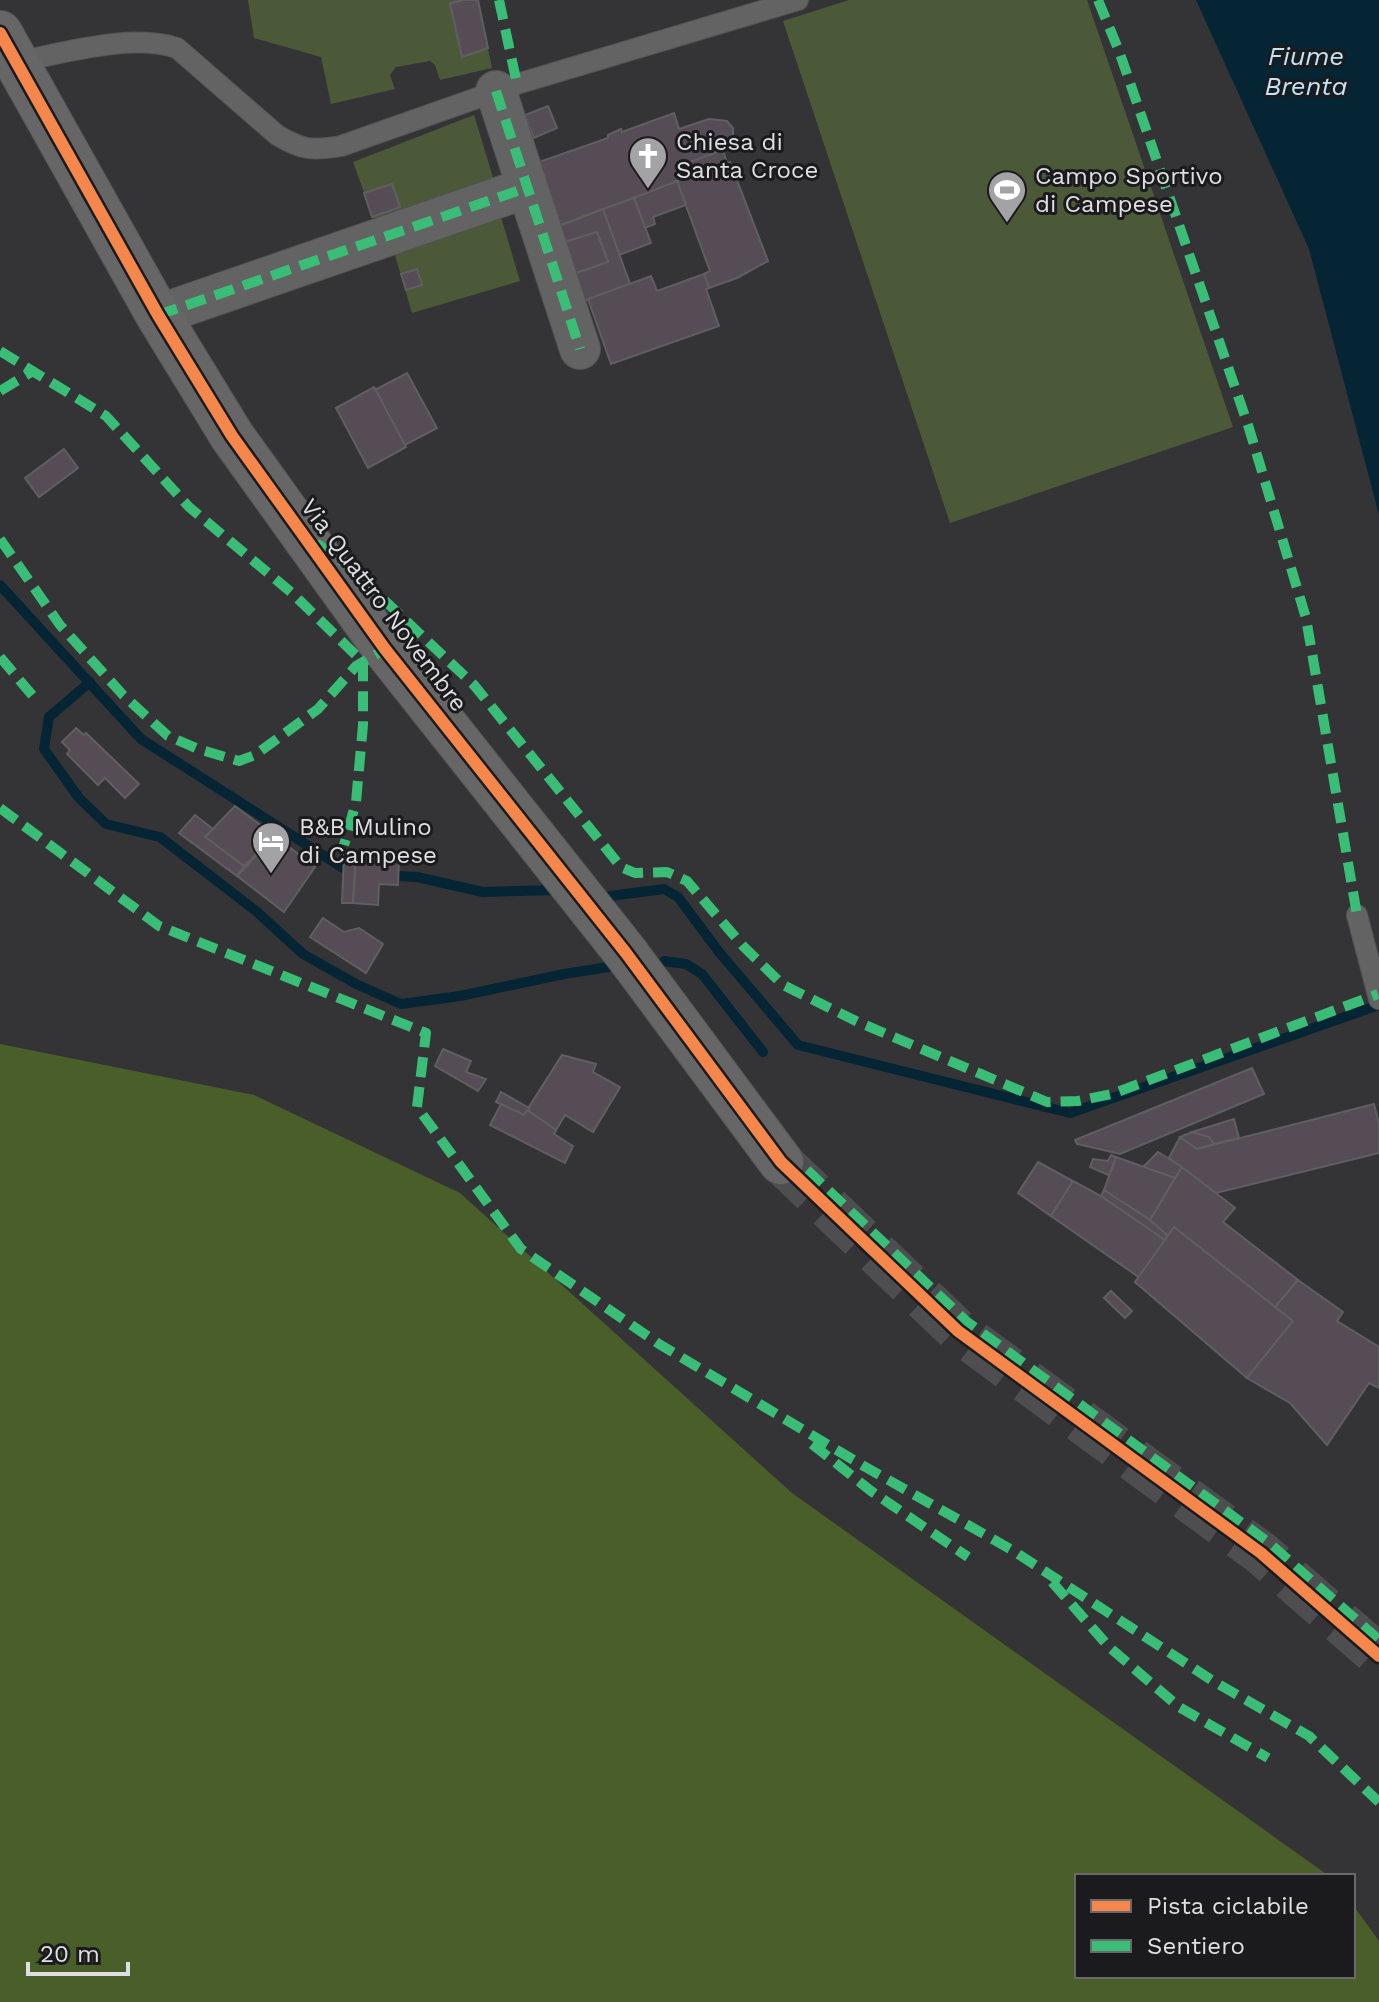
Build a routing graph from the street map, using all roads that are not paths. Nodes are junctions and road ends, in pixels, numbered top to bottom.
1 (798, 0) edge
2 (5, 44) edge
3 (496, 91) junction
4 (526, 188) junction
5 (158, 315) junction
6 (580, 349) dead end
7 (1357, 915) dead end
8 (1379, 999) edge
9 (781, 1162) tunnel mouth

1 - 3 lane, Via Quattro Novembre
2 - 3 lane, Via Quattro Novembre
2 - 5 street, Via Quattro Novembre
3 - 4 street
4 - 5 street
4 - 6 street
5 - 9 street, Via Quattro Novembre
7 - 8 lane

